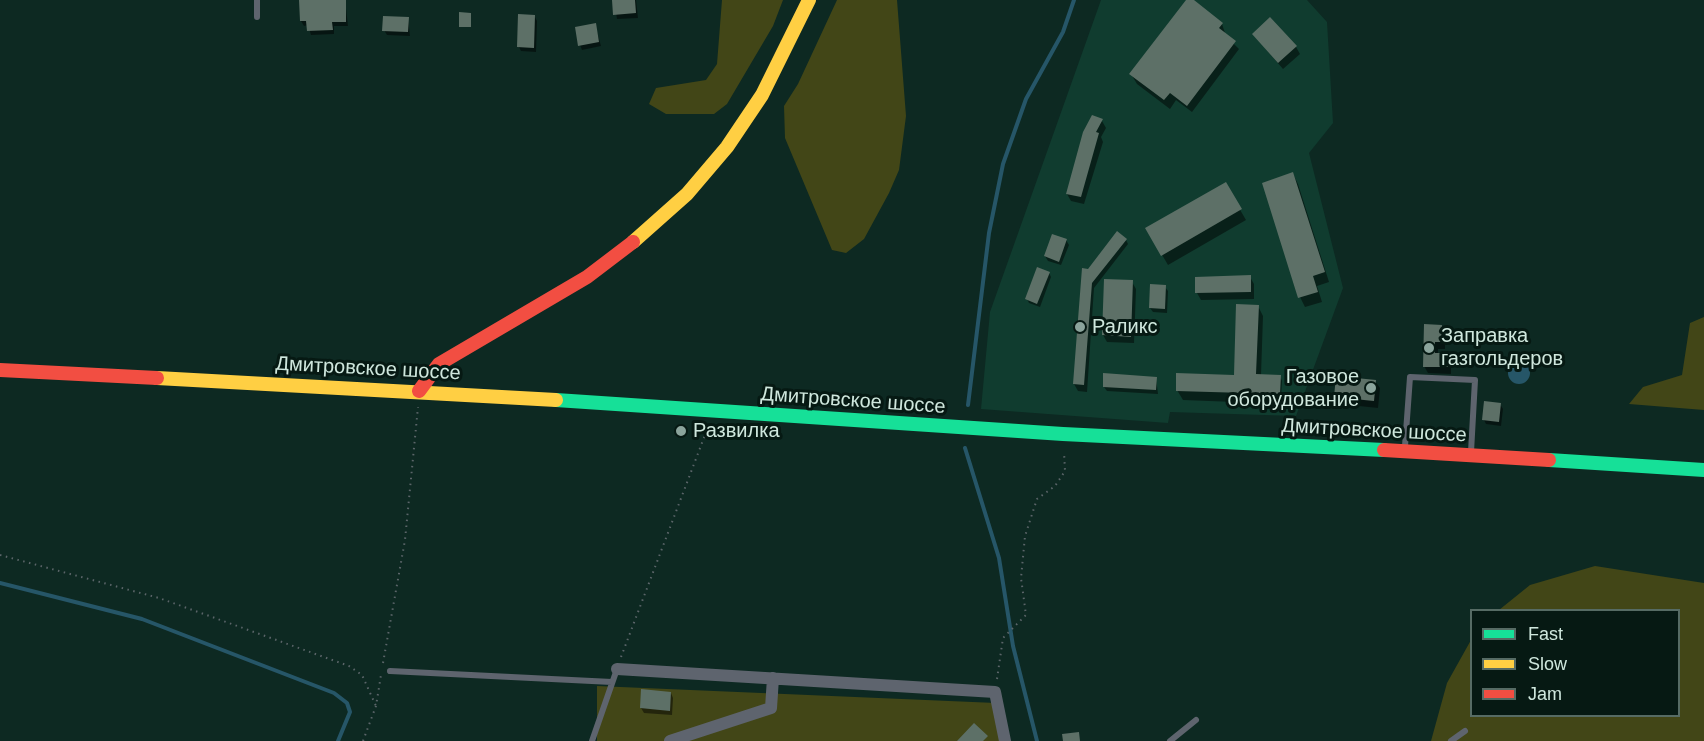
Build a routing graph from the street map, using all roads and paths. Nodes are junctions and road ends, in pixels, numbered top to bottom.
1 (257, 0) edge
2 (809, 0) edge
3 (257, 17) dead end
4 (0, 370) edge
5 (419, 391) junction
6 (714, 411) junction
7 (1064, 434) junction
8 (1405, 451) junction
9 (1471, 456) junction
10 (1704, 470) edge
11 (0, 555) edge
12 (617, 669) junction
13 (390, 671) dead end
14 (773, 678) junction
15 (612, 682) junction
16 (996, 692) junction
17 (376, 706) junction
18 (1196, 720) dead end
19 (1465, 731) dead end
20 (363, 741) edge
21 (592, 741) edge
22 (670, 741) edge
23 (1005, 741) edge
24 (1170, 741) edge
25 (1451, 741) edge

1 - 3 lane
2 - 5 main road
4 - 5 main road, Дмитровское шоссе
5 - 6 main road, Дмитровское шоссе
5 - 17 path
6 - 7 main road, Дмитровское шоссе
6 - 12 path
7 - 8 main road, Дмитровское шоссе
7 - 16 path
8 - 9 main road, Дмитровское шоссе
8 - 9 lane
9 - 10 main road, Дмитровское шоссе
11 - 17 path
12 - 14 street
12 - 15 lane
13 - 15 lane
14 - 16 street
14 - 22 street
15 - 21 lane
16 - 23 street
17 - 20 path
18 - 24 lane
19 - 25 lane

